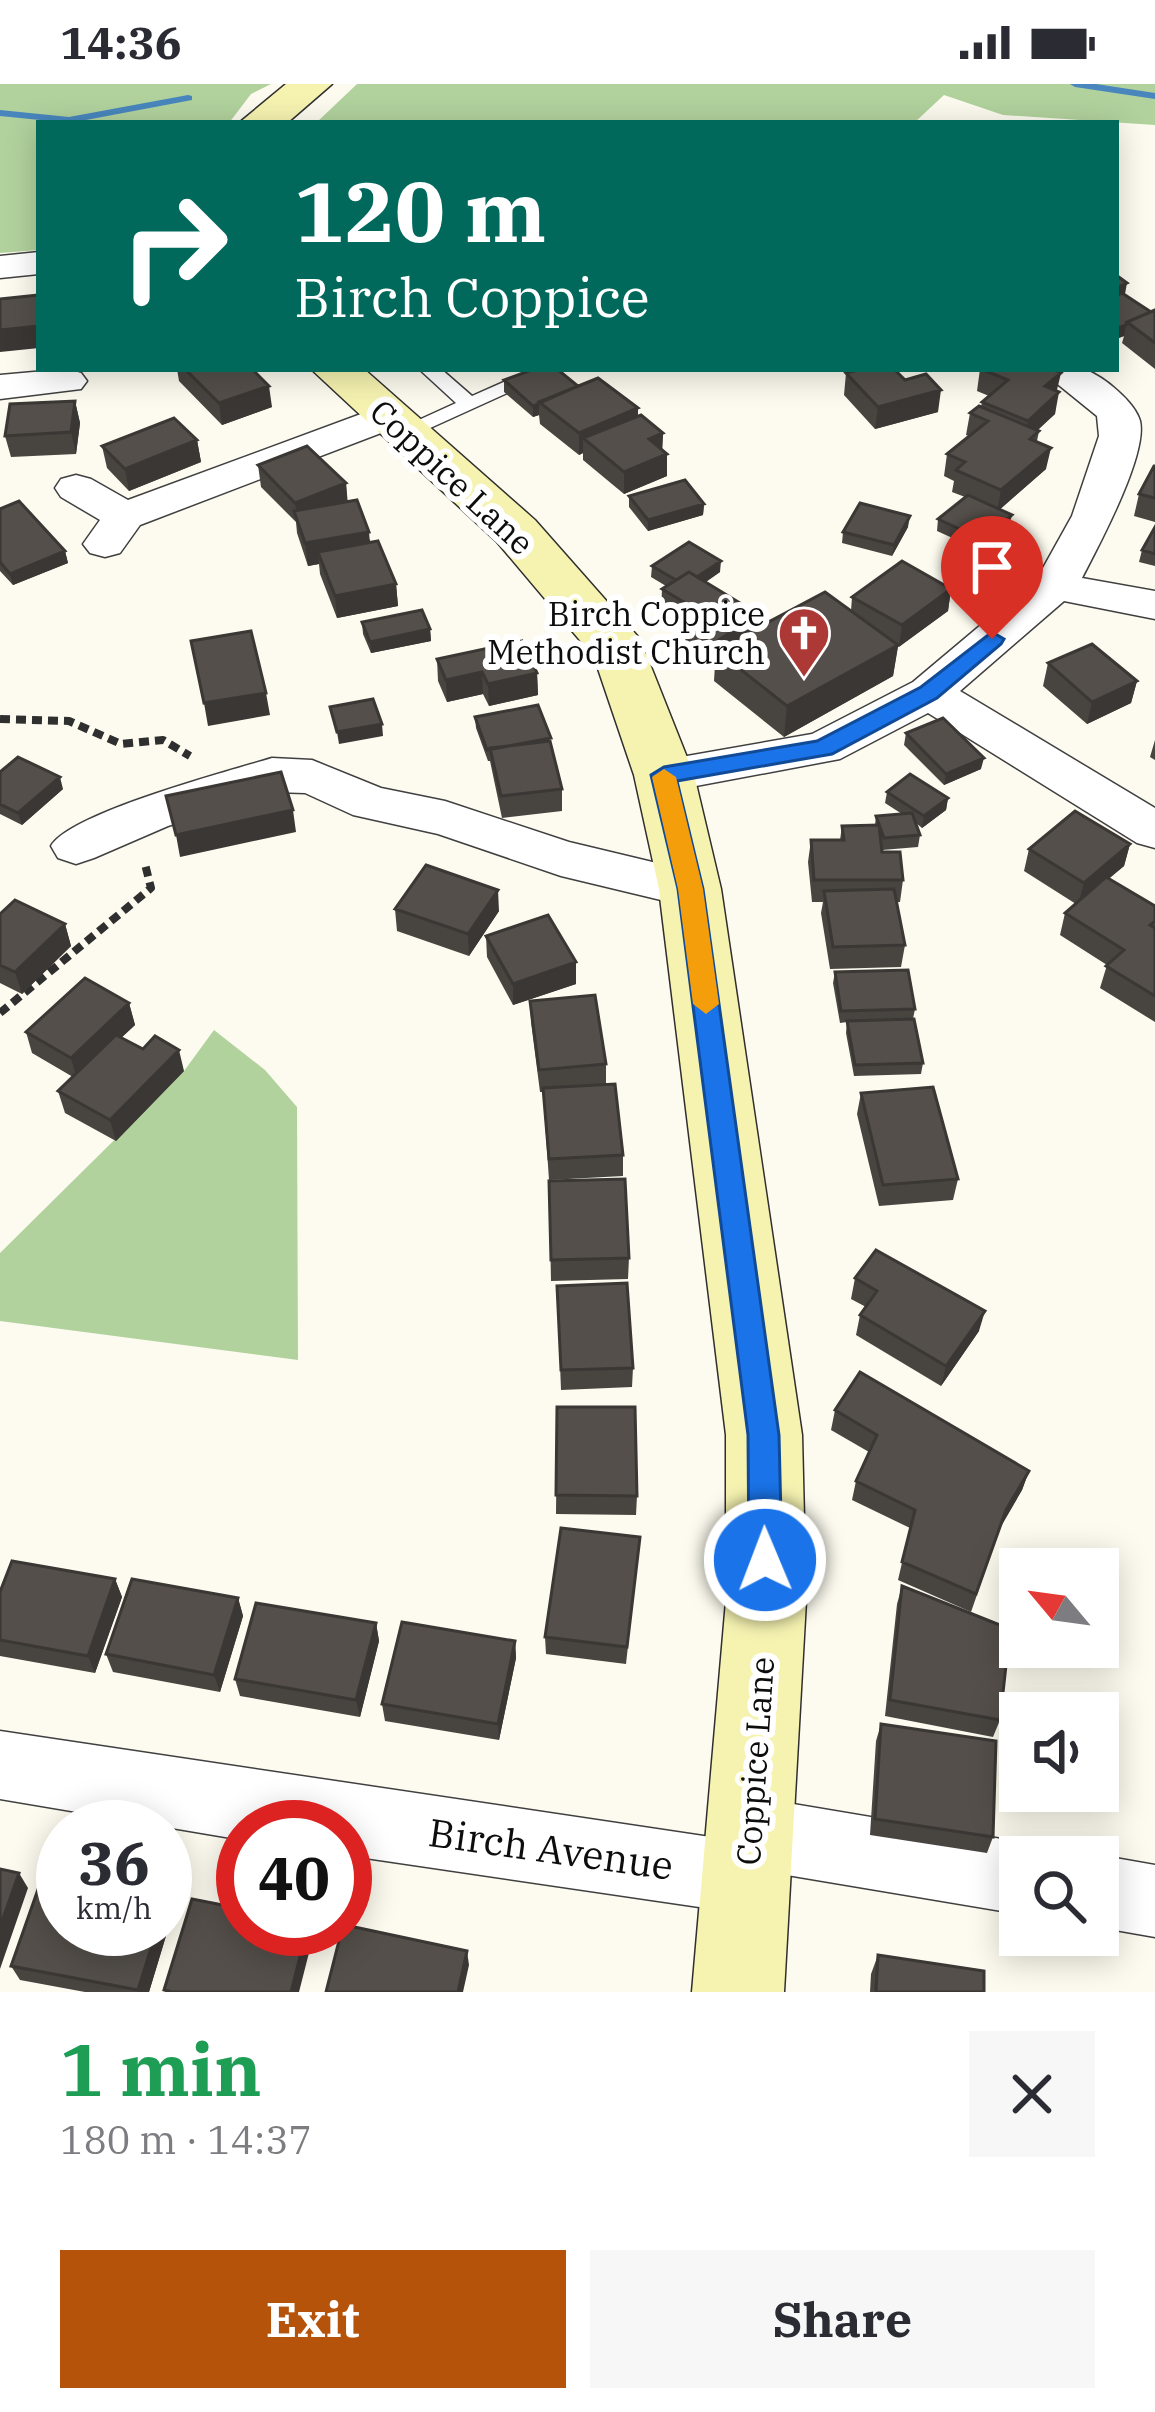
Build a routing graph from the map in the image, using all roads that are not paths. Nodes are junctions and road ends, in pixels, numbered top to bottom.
1 (312, 84) edge
2 (264, 120) edge
3 (36, 263) edge
4 (0, 267) edge
5 (338, 372) edge
6 (432, 372) edge
7 (543, 372) edge
8 (1064, 372) edge
9 (67, 381) dead end
10 (0, 387) edge
11 (469, 404) junction
12 (1137, 418) edge
13 (397, 425) junction
14 (76, 488) dead end
15 (1056, 585) junction
16 (1155, 605) edge
17 (929, 693) junction
18 (664, 775) junction
19 (1155, 831) edge
20 (76, 847) dead end
21 (691, 889) junction
22 (0, 1765) edge
23 (749, 1855) junction
24 (999, 1876) edge
25 (1119, 1895) edge
26 (1155, 1901) edge
27 (738, 1992) edge

1 - 2 street
3 - 4 street
5 - 13 street, Coppice Lane
6 - 11 lane
7 - 11 lane
8 - 12 street
9 - 10 street
11 - 13 lane
12 - 15 street
13 - 14 street
13 - 18 street, Coppice Lane
15 - 16 street
15 - 17 street
17 - 18 street
17 - 19 street
18 - 21 street, Coppice Lane
20 - 21 street
21 - 23 street, Coppice Lane
22 - 23 street, Birch Avenue
23 - 24 street, Birch Avenue
23 - 27 street, Coppice Lane
25 - 26 street

